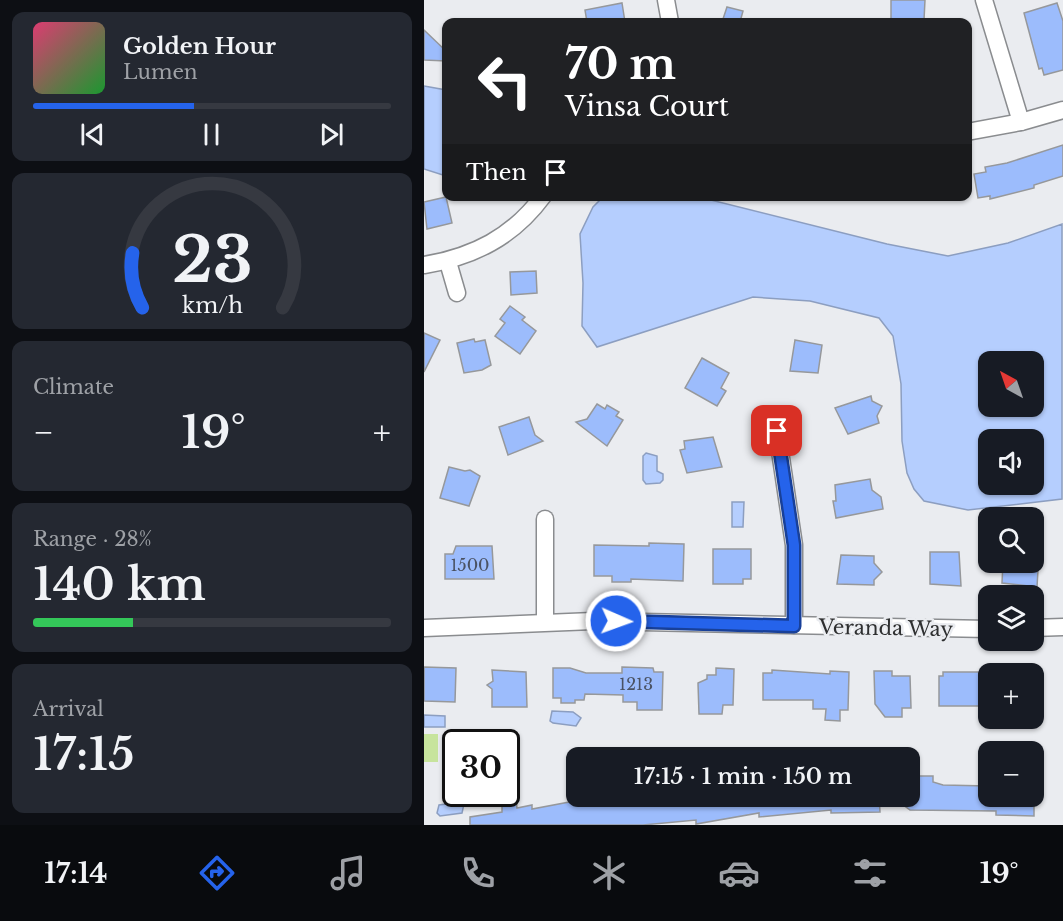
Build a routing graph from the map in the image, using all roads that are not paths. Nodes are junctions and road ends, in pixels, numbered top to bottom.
1 (666, 0) edge
2 (984, 0) edge
3 (669, 18) edge
4 (1063, 110) edge
5 (1021, 122) junction
6 (972, 131) edge
7 (540, 201) edge
8 (448, 262) junction
9 (424, 265) edge
10 (457, 293) dead end
11 (777, 431) dead end
12 (545, 519) dead end
13 (545, 622) junction
14 (794, 626) junction
15 (1063, 627) edge
16 (424, 628) edge
17 (1044, 628) edge
18 (978, 629) edge

1 - 3 street
2 - 5 street
4 - 5 street
5 - 6 street
7 - 8 street
8 - 9 street
8 - 10 street
11 - 14 street
12 - 13 street
13 - 14 street, Veranda Way
13 - 16 street, Veranda Way
14 - 18 street, Veranda Way
15 - 17 street

